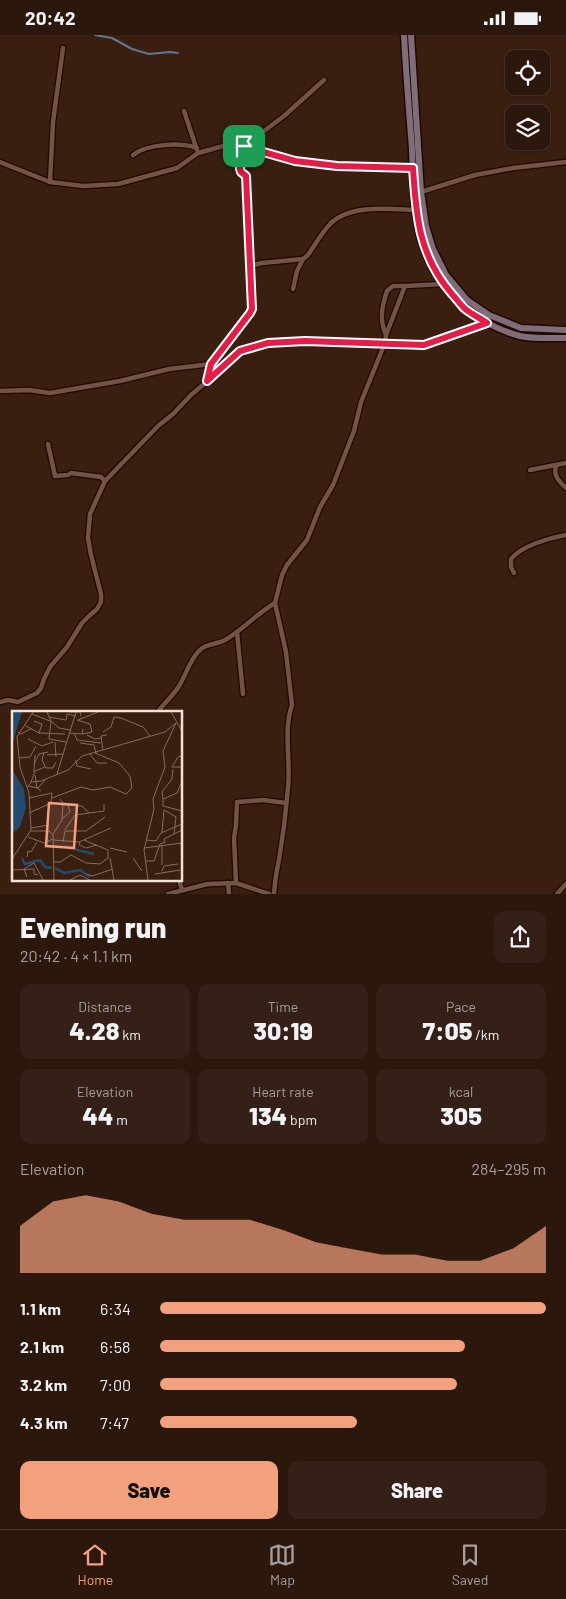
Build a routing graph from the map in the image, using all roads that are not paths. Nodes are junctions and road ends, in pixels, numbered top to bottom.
1 (404, 35) edge
2 (411, 35) edge
3 (63, 48) dead end
4 (324, 80) dead end
5 (184, 111) dead end
6 (242, 145) junction
7 (197, 151) junction
8 (133, 155) dead end
9 (0, 162) edge
10 (566, 162) edge
11 (416, 168) junction
12 (50, 183) junction
13 (421, 192) junction
14 (416, 210) junction
15 (303, 259) junction
16 (250, 265) junction
17 (450, 279) junction
18 (443, 284) junction
19 (404, 286) junction
20 (293, 289) dead end
21 (487, 323) junction
22 (566, 330) edge
23 (386, 335) junction
24 (566, 338) edge
25 (385, 343) junction
26 (211, 364) junction
27 (224, 367) junction
28 (209, 370) junction
29 (218, 373) junction
30 (207, 381) junction
31 (0, 391) edge
32 (48, 444) dead end
33 (566, 463) edge
34 (556, 466) junction
35 (530, 470) dead end
36 (105, 481) junction
37 (566, 488) edge
38 (566, 535) edge
39 (514, 573) dead end
40 (275, 603) junction
41 (237, 633) junction
42 (243, 694) dead end
43 (0, 702) edge
44 (158, 711) edge
45 (286, 803) junction
46 (179, 881) edge
47 (228, 883) junction
48 (236, 883) junction
49 (566, 884) edge
50 (182, 889) junction
51 (168, 894) edge
52 (229, 894) edge
53 (269, 894) edge
54 (274, 894) edge
55 (556, 894) edge

1 - 11 main road
2 - 11 main road
3 - 12 street
4 - 6 street
5 - 7 street
6 - 7 street
6 - 11 street
6 - 16 street
7 - 8 street
7 - 12 street
9 - 12 street
10 - 13 street
11 - 13 main road
11 - 14 main road
13 - 17 main road
14 - 15 street
14 - 18 main road
15 - 16 street
15 - 20 street
16 - 26 street
17 - 18 street
17 - 22 main road
18 - 19 street
18 - 21 main road
19 - 23 street
19 - 23 street
21 - 24 main road
21 - 25 street
23 - 25 street
25 - 27 street
25 - 40 street
26 - 27 street
26 - 28 street
26 - 31 street
27 - 29 street
28 - 29 street
28 - 30 street
29 - 30 street
30 - 36 street
32 - 36 street
33 - 34 street
34 - 35 street
34 - 37 street
36 - 43 street
38 - 39 street
40 - 41 street
40 - 45 street
41 - 42 street
41 - 44 street
45 - 48 street
45 - 54 street
46 - 50 street
47 - 48 street
47 - 50 street
47 - 52 street
48 - 53 street
49 - 55 street
50 - 51 street

